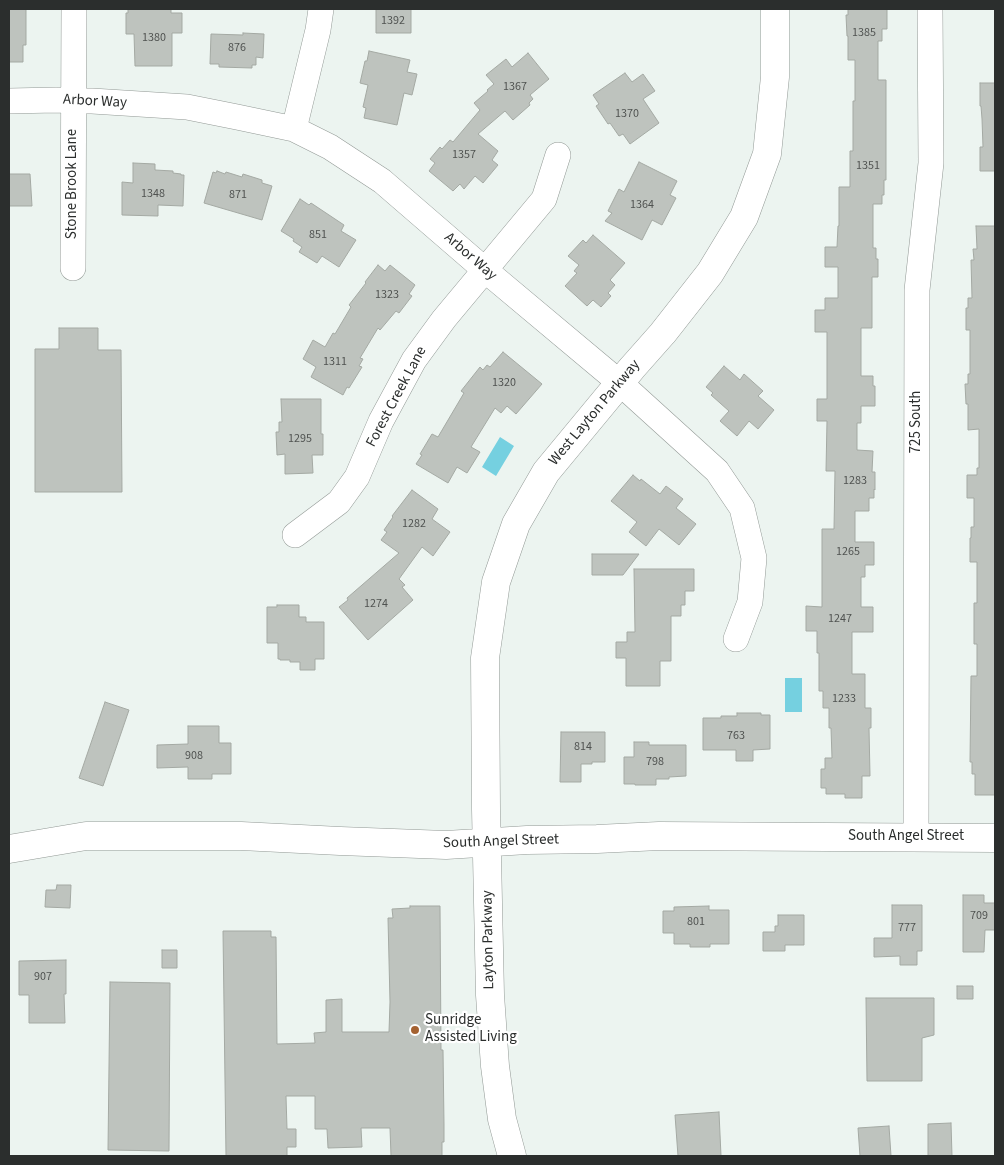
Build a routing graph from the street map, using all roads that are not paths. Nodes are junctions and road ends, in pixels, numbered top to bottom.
1 (74, 9) edge
2 (321, 9) edge
3 (775, 9) edge
4 (930, 9) edge
5 (73, 100) junction
6 (9, 101) edge
7 (294, 130) junction
8 (558, 155) dead end
9 (73, 268) dead end
10 (485, 270) junction
11 (620, 383) junction
12 (295, 535) dead end
13 (736, 639) dead end
14 (916, 837) junction
15 (995, 838) edge
16 (487, 843) junction
17 (9, 849) edge
18 (512, 1156) edge

1 - 5 street, Stone Brook Lane
2 - 7 street
3 - 11 main road, West Layton Parkway
4 - 14 street, 725 South
5 - 6 street, Arbor Way
5 - 7 street, Arbor Way
5 - 9 street, Stone Brook Lane
7 - 10 street, Arbor Way
8 - 10 street, Forest Creek Lane
10 - 11 street, Arbor Way
10 - 12 street, Forest Creek Lane
11 - 13 street, Arbor Way
11 - 16 main road, West Layton Parkway
14 - 15 main road, South Angel Street
14 - 16 main road, South Angel Street
16 - 17 main road, South Angel Street
16 - 18 main road, Layton Parkway

